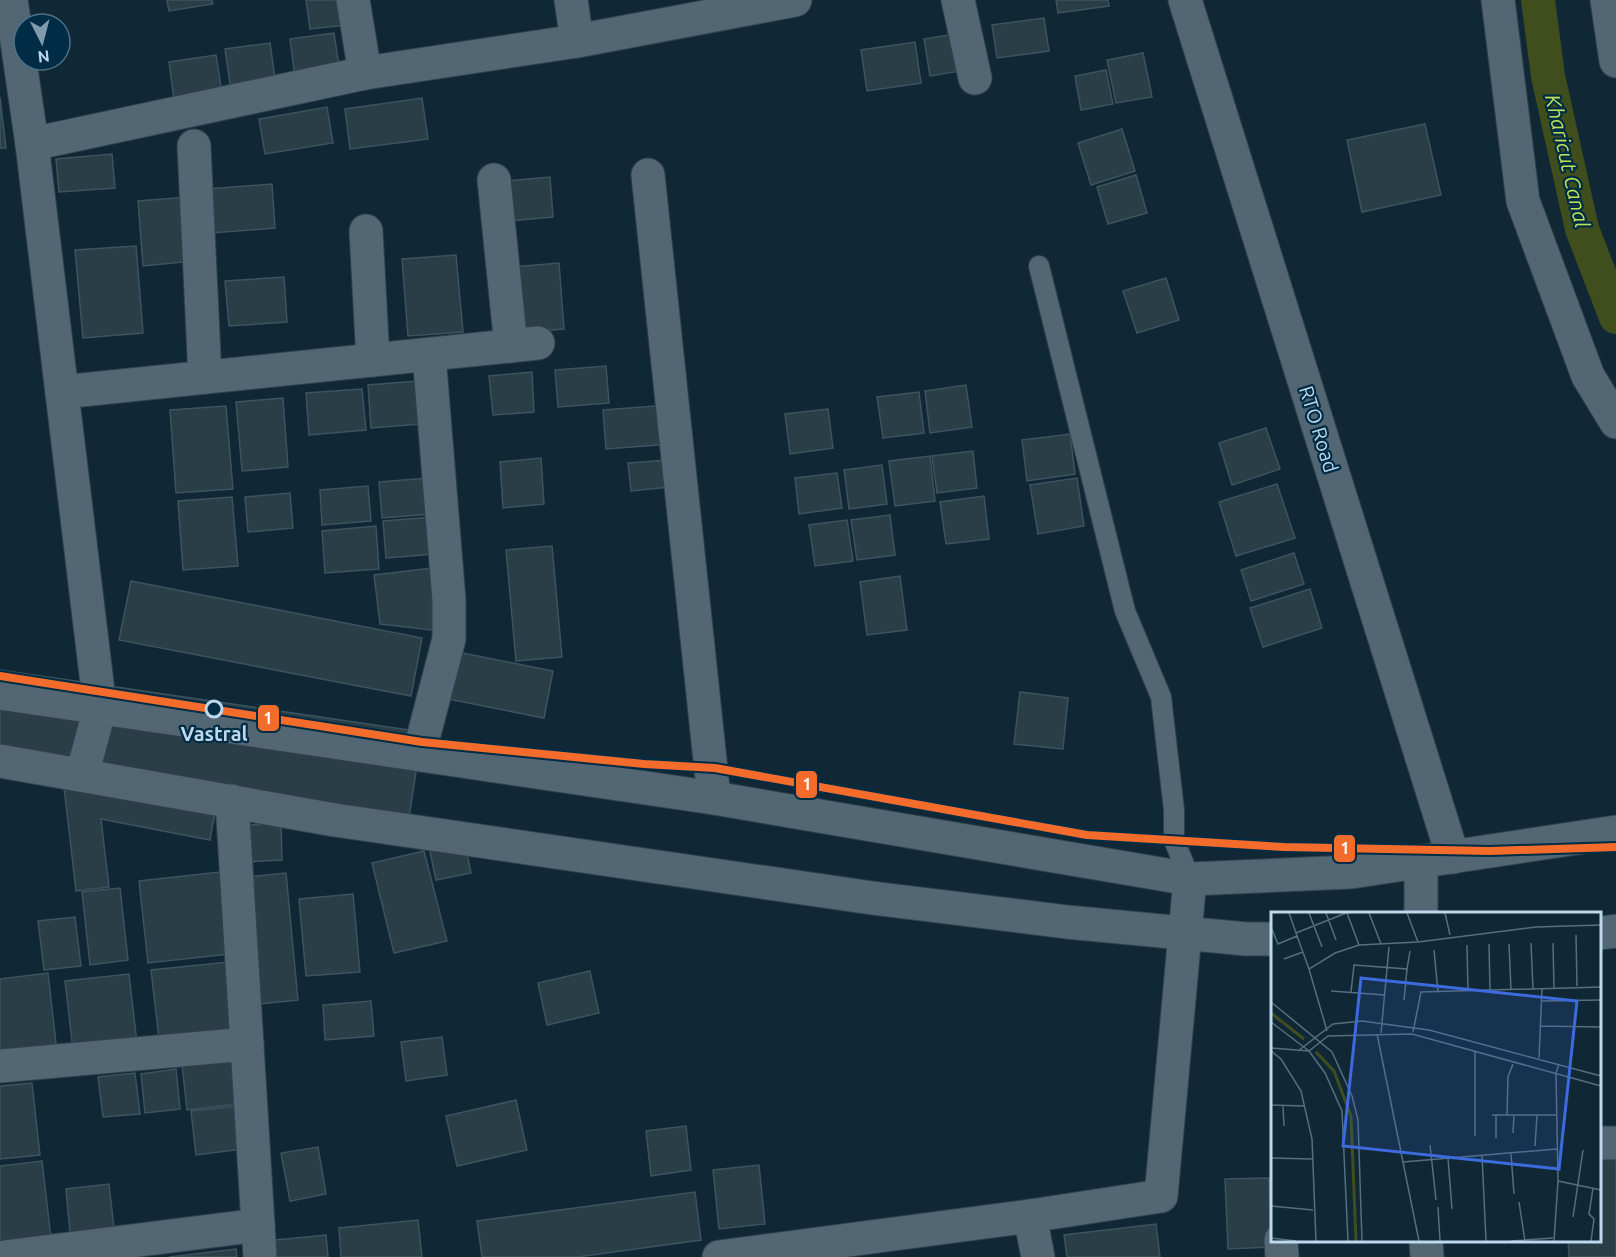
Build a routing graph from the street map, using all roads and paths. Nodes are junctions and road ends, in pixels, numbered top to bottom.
1 (11, 0) edge
2 (353, 0) edge
3 (571, 0) edge
4 (795, 0) edge
5 (958, 0) edge
6 (1185, 0) edge
7 (1498, 0) edge
8 (1607, 0) edge
9 (577, 41) junction
10 (1616, 61) edge
11 (365, 73) junction
12 (975, 78) dead end
13 (32, 144) junction
14 (194, 146) dead end
15 (648, 175) dead end
16 (494, 180) dead end
17 (366, 231) dead end
18 (1039, 266) dead end
19 (429, 355) junction
20 (373, 360) junction
21 (205, 377) junction
22 (62, 392) junction
23 (1616, 422) edge
24 (0, 693) edge
25 (100, 708) junction
26 (422, 742) dead end
27 (0, 761) edge
28 (82, 775) junction
29 (714, 798) junction
30 (232, 801) junction
31 (1616, 832) edge
32 (1453, 857) junction
33 (1421, 862) junction
34 (1190, 879) junction
35 (1421, 912) edge
36 (1616, 931) edge
37 (1185, 933) junction
38 (1601, 933) edge
39 (1271, 939) edge
40 (247, 1044) junction
41 (0, 1066) edge
42 (1030, 1216) junction
43 (258, 1225) junction
44 (1281, 1242) edge
45 (1426, 1242) edge
46 (816, 1251) edge
47 (4, 1257) edge
48 (260, 1257) edge
49 (719, 1257) edge
50 (1038, 1257) edge
51 (1282, 1257) edge
52 (1427, 1257) edge

1 - 13 street
2 - 11 street
3 - 9 street
4 - 9 street
5 - 12 street
6 - 32 street, RTO Road
7 - 23 street
8 - 10 street
9 - 11 street
11 - 13 street
13 - 22 street
14 - 21 street
15 - 29 street
16 - 19 street
17 - 20 street
18 - 34 lane
19 - 20 street
19 - 26 street
20 - 21 street
21 - 22 street
22 - 25 street
24 - 25 street
25 - 28 street
25 - 29 street
27 - 28 street
28 - 30 street
29 - 34 street
30 - 37 street
30 - 40 street
31 - 32 street
32 - 33 street
33 - 34 street
33 - 35 street
34 - 37 street
36 - 38 street
37 - 39 street
37 - 42 street
40 - 41 street
40 - 43 street
42 - 46 street
42 - 50 street
43 - 47 street
43 - 48 street
44 - 51 street
45 - 52 street
46 - 49 street

